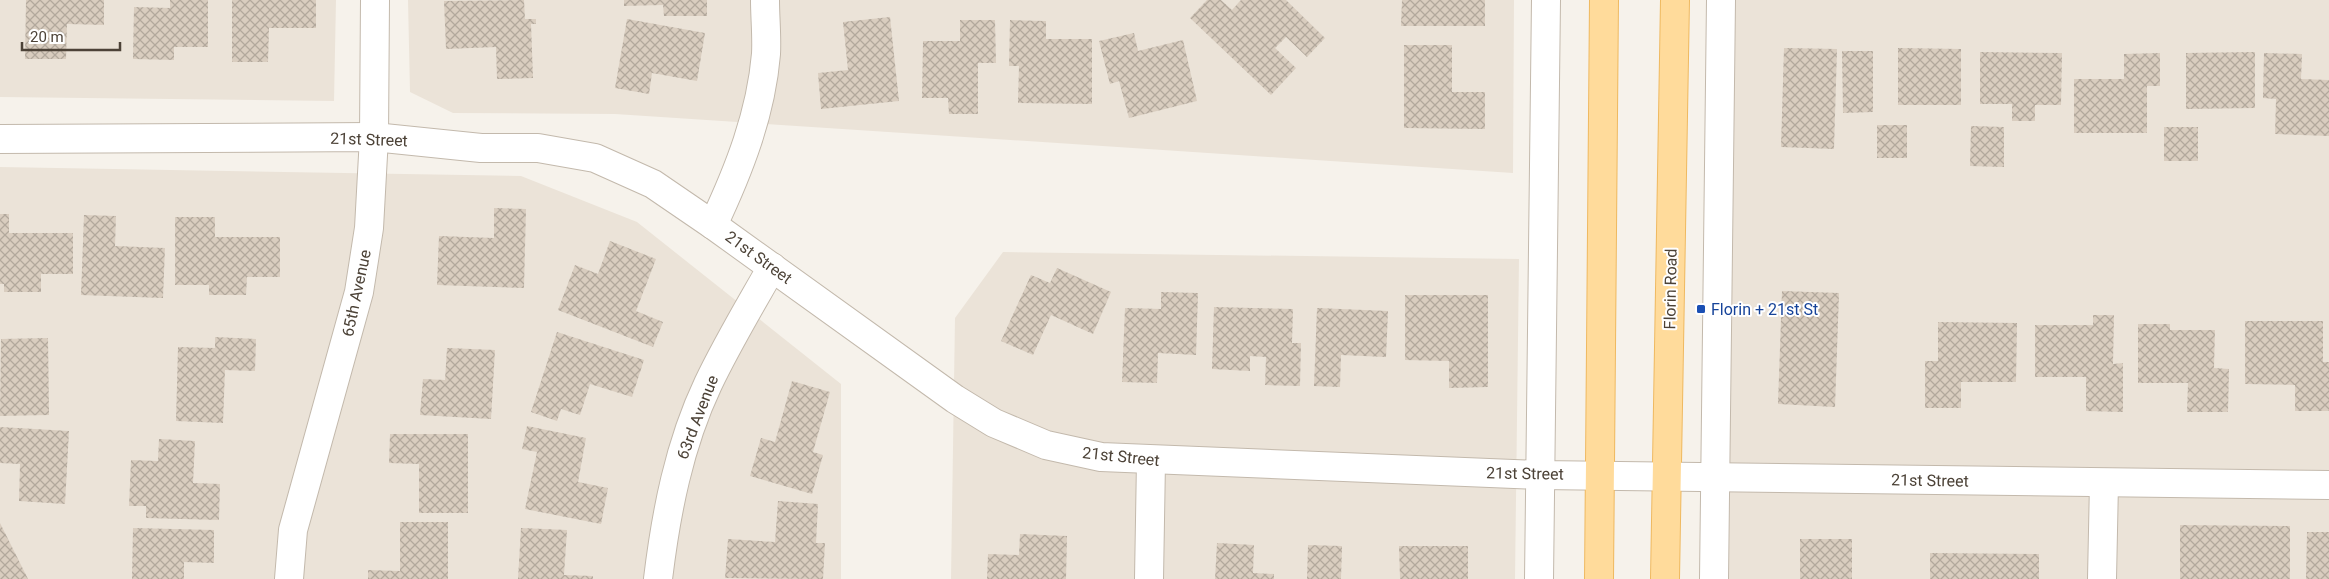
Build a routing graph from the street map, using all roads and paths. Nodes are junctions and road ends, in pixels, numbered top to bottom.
1 (375, 0) edge
2 (765, 0) edge
3 (1546, 0) edge
4 (1604, 0) edge
5 (1675, 0) edge
6 (1721, 0) edge
7 (374, 137) junction
8 (0, 139) edge
9 (713, 225) junction
10 (772, 267) junction
11 (1151, 460) junction
12 (1600, 474) junction
13 (1540, 475) junction
14 (1667, 477) junction
15 (1716, 477) junction
16 (2104, 483) junction
17 (2329, 485) edge
18 (289, 579) edge
19 (658, 579) edge
20 (1149, 579) edge
21 (1539, 579) edge
22 (1599, 579) edge
23 (1665, 579) edge
24 (1714, 579) edge
25 (2102, 579) edge

1 - 7 street, 65th Avenue
2 - 9 street
3 - 13 street
4 - 12 main road
5 - 14 main road, Florin Road
6 - 15 street
7 - 8 street, 21st Street
7 - 9 street, 21st Street
7 - 18 street, 65th Avenue
9 - 10 street, 21st Street
10 - 11 street, 21st Street
10 - 19 street, 63rd Avenue
11 - 13 street, 21st Street
11 - 20 street
12 - 13 street, 21st Street
12 - 14 street, 21st Street
12 - 22 main road
13 - 21 street
14 - 15 street, 21st Street
14 - 23 main road, Florin Road
15 - 16 street, 21st Street
15 - 24 street
16 - 17 street, 21st Street
16 - 25 street

